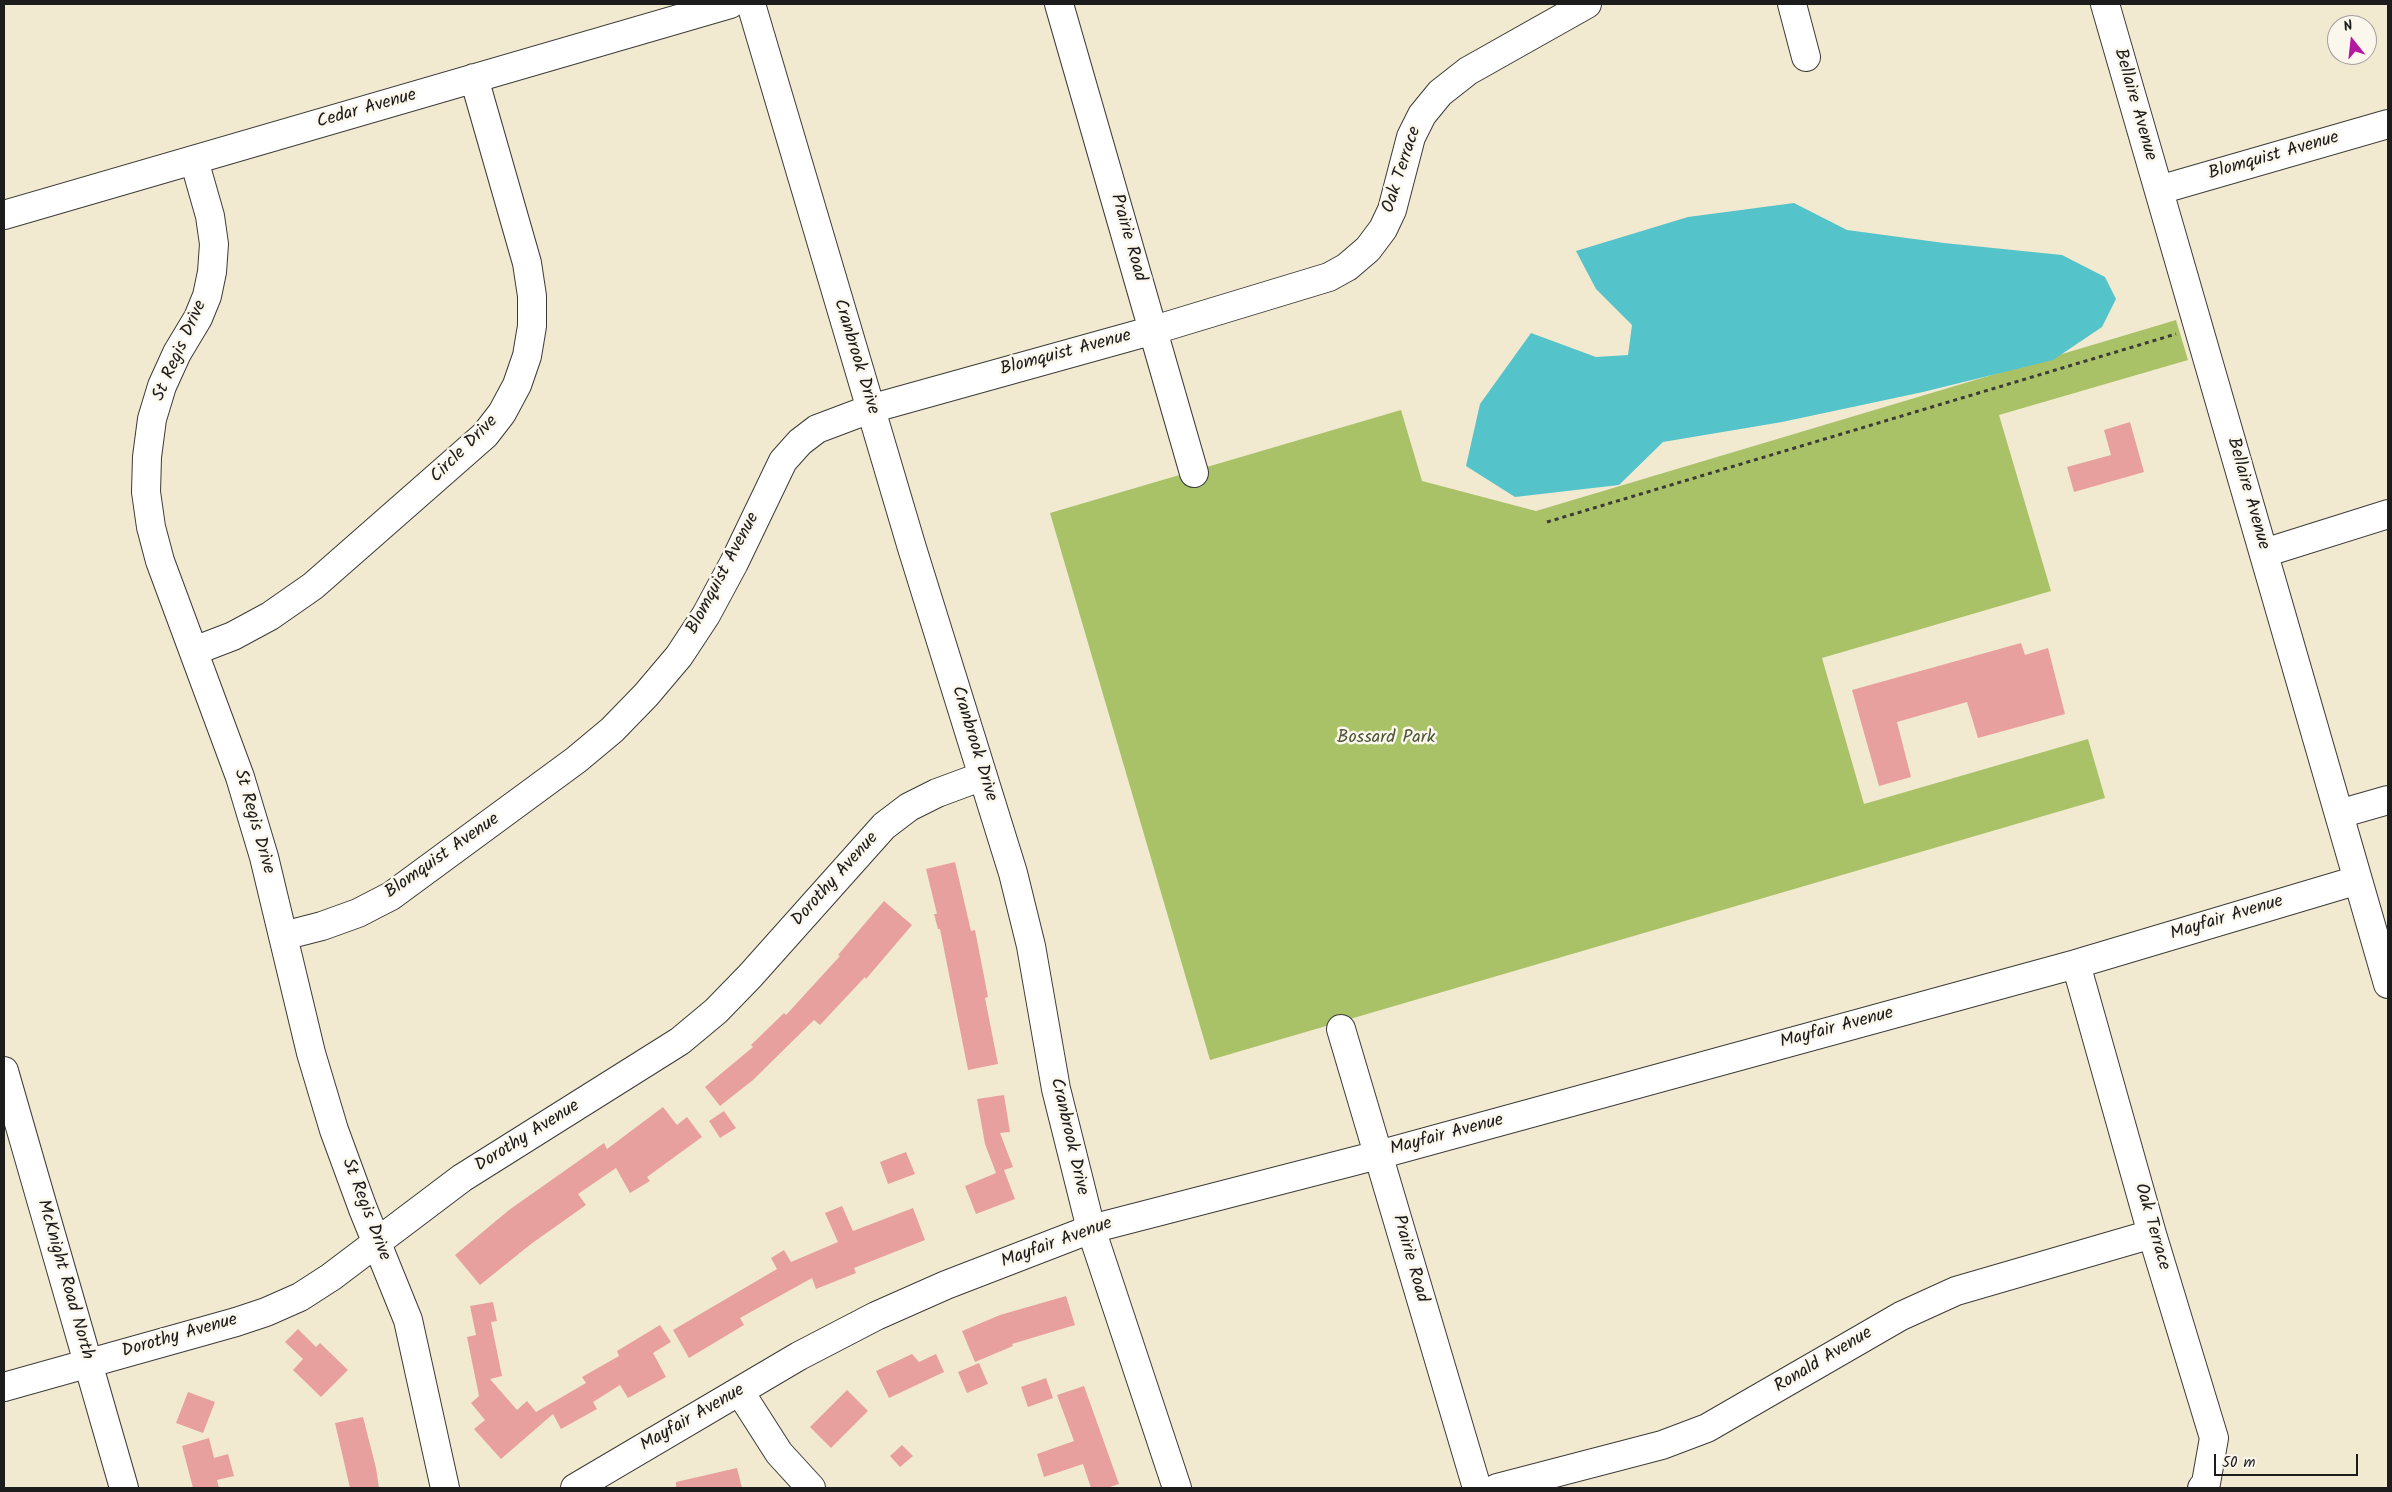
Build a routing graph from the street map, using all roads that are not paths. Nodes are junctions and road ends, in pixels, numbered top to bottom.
1 (730, 4) edge
2 (751, 4) edge
3 (1059, 4) edge
4 (1587, 4) edge
5 (1792, 4) edge
6 (2105, 4) edge
7 (1806, 57) dead end
8 (474, 78) junction
9 (2388, 124) edge
10 (194, 160) junction
11 (2159, 190) junction
12 (4, 215) edge
13 (1154, 330) junction
14 (870, 409) junction
15 (1194, 473) dead end
16 (2388, 514) edge
17 (2264, 553) junction
18 (194, 651) junction
19 (983, 776) junction
20 (2388, 800) edge
21 (2339, 814) junction
22 (2358, 880) junction
23 (283, 936) junction
24 (2076, 964) junction
25 (2388, 984) edge
26 (1342, 1029) dead end
27 (4, 1071) edge
28 (1378, 1155) junction
29 (1091, 1229) junction
30 (2152, 1234) junction
31 (377, 1242) junction
32 (88, 1363) junction
33 (4, 1388) edge
34 (740, 1392) junction
35 (124, 1488) edge
36 (445, 1488) edge
37 (574, 1488) edge
38 (811, 1488) edge
39 (1177, 1488) edge
40 (1477, 1488) edge
41 (1497, 1488) edge
42 (2202, 1488) edge

1 - 8 street, Cedar Avenue
2 - 14 street, Cranbrook Drive
3 - 13 street, Prairie Road
4 - 13 street, Oak Terrace
5 - 7 street
6 - 11 street, Bellaire Avenue
8 - 10 street, Cedar Avenue
8 - 18 street, Circle Drive
9 - 11 street, Blomquist Avenue
10 - 12 street, Cedar Avenue
10 - 18 street, St Regis Drive
11 - 17 street, Bellaire Avenue
13 - 14 street, Blomquist Avenue
13 - 15 street, Prairie Road
14 - 19 street, Cranbrook Drive
14 - 23 street, Blomquist Avenue
16 - 17 street
17 - 21 street, Bellaire Avenue
18 - 23 street, St Regis Drive
19 - 29 street, Cranbrook Drive
19 - 31 street, Dorothy Avenue
20 - 21 street
21 - 22 street, Bellaire Avenue
22 - 24 street, Mayfair Avenue
22 - 25 street, Bellaire Avenue
23 - 31 street, St Regis Drive
24 - 28 street, Mayfair Avenue
24 - 30 street, Oak Terrace
26 - 28 street, Prairie Road
27 - 32 street, McKnight Road North
28 - 29 street, Mayfair Avenue
28 - 40 street, Prairie Road
29 - 34 street, Mayfair Avenue
29 - 39 street, Cranbrook Drive
30 - 41 street, Ronald Avenue
30 - 42 street, Oak Terrace
31 - 32 street, Dorothy Avenue
31 - 36 street, St Regis Drive
32 - 33 street, Dorothy Avenue
32 - 35 street, McKnight Road North
34 - 37 street, Mayfair Avenue
34 - 38 street

